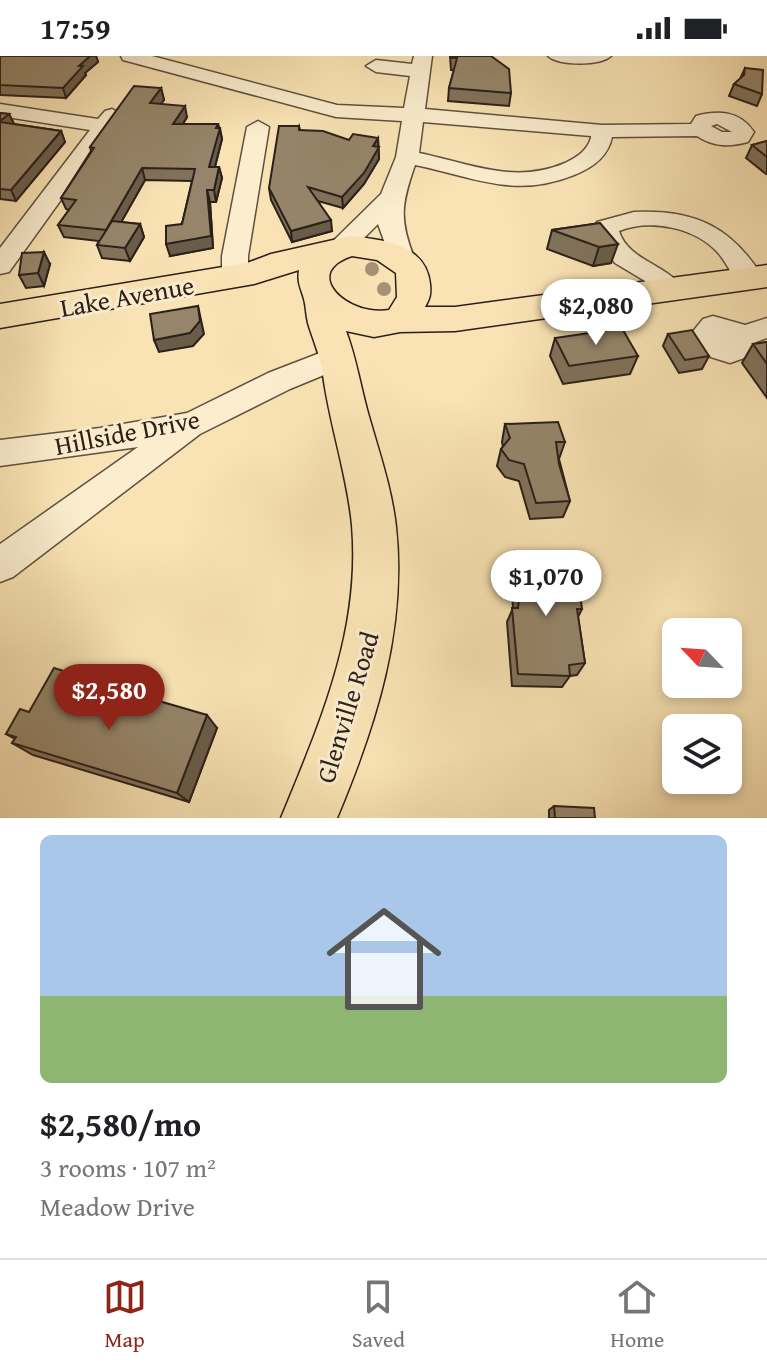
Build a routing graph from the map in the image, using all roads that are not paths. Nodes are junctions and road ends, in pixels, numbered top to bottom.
1 (130, 56) edge
2 (557, 56) edge
3 (602, 56) edge
4 (422, 64) edge
5 (376, 66) dead end
6 (0, 110) edge
7 (415, 116) junction
8 (258, 127) dead end
9 (702, 130) dead end
10 (602, 131) junction
11 (407, 157) junction
12 (392, 197) junction
13 (332, 252) junction
14 (0, 266) edge
15 (408, 268) junction
16 (245, 275) junction
17 (759, 277) edge
18 (671, 290) junction
19 (319, 299) junction
20 (512, 309) junction
21 (0, 316) edge
22 (398, 320) junction
23 (338, 357) junction
24 (193, 424) junction
25 (0, 453) edge
26 (0, 565) edge
27 (309, 818) edge

1 - 7 street
2 - 3 street
4 - 5 street
4 - 7 street
6 - 14 street
7 - 10 street
7 - 11 street
8 - 16 street
9 - 10 street
10 - 11 street
11 - 12 street
12 - 13 street
12 - 15 street
13 - 15 main road
13 - 16 main road, Lake Avenue
13 - 19 main road
15 - 20 main road
15 - 22 main road
16 - 19 main road, Lake Avenue
16 - 21 main road, Lake Avenue
17 - 18 main road
17 - 18 street
18 - 20 main road
19 - 22 main road
19 - 23 main road, Glenville Road
20 - 22 main road
22 - 23 main road
23 - 24 street, Hillside Drive
23 - 27 main road, Glenville Road
24 - 25 street, Hillside Drive
24 - 26 street

